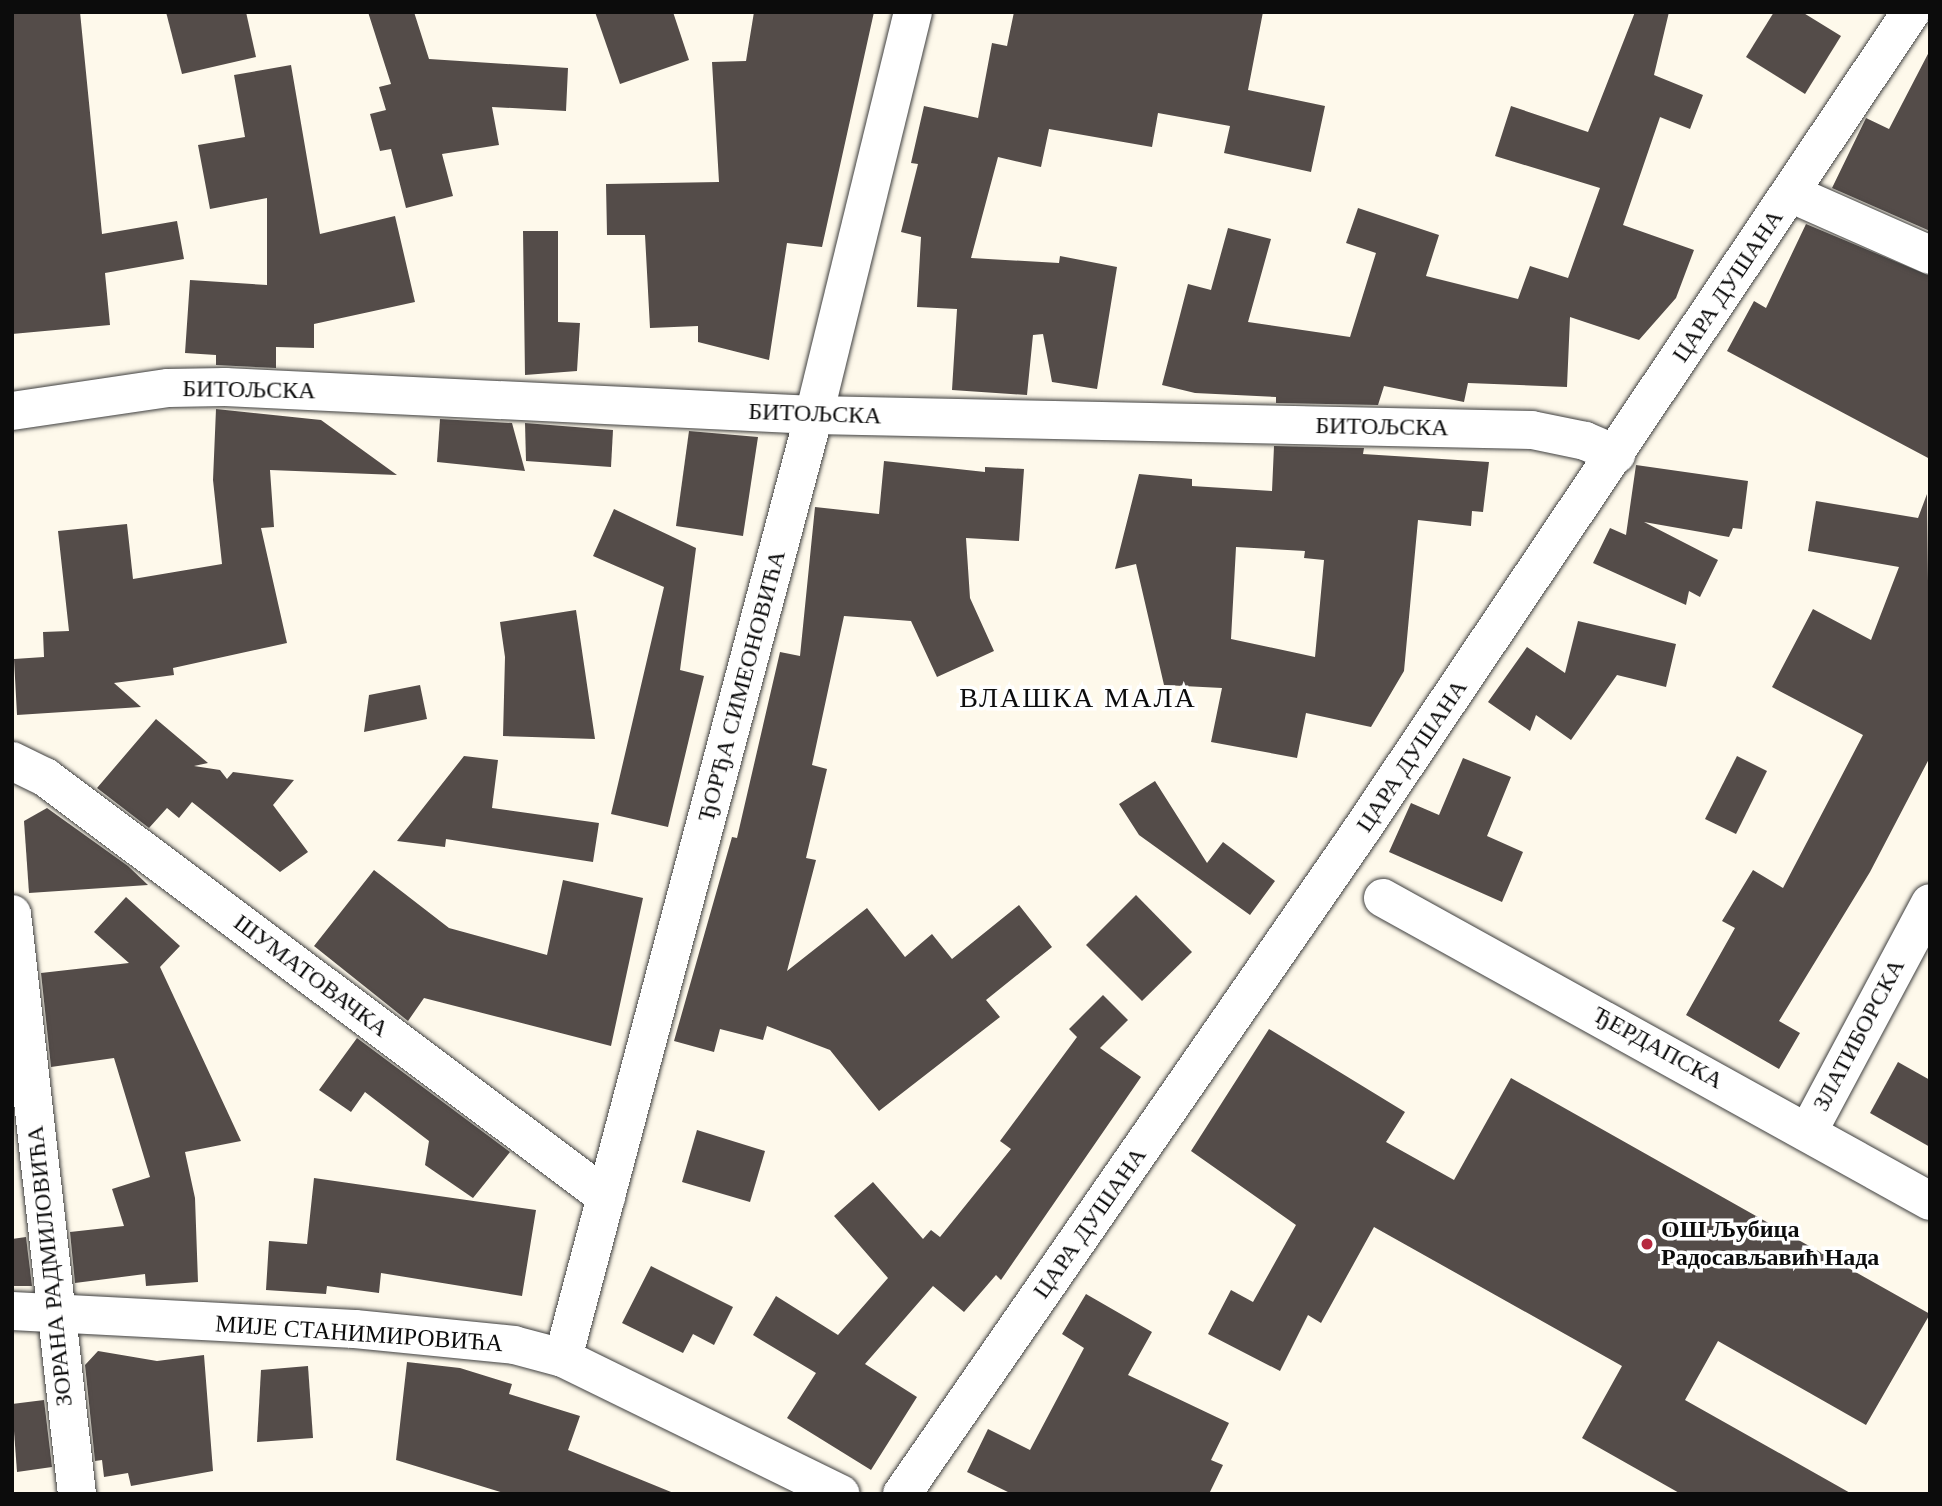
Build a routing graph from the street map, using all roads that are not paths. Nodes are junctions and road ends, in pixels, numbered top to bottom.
1 (914, 12) edge
2 (1911, 12) edge
3 (1790, 193) junction
4 (1930, 255) edge
5 (12, 411) edge
6 (814, 415) junction
7 (1616, 454) junction
8 (12, 761) edge
9 (1384, 898) dead end
10 (1930, 903) edge
11 (12, 914) edge
12 (1809, 1130) junction
13 (606, 1197) junction
14 (1930, 1201) edge
15 (12, 1311) edge
16 (54, 1315) junction
17 (563, 1358) junction
18 (77, 1494) edge
19 (840, 1494) edge
20 (902, 1494) edge

1 - 6 street, ЂОРЂА СИМЕОНОВИЋА
2 - 3 street, ЦАРА ДУШАНА
3 - 4 street
3 - 7 street, ЦАРА ДУШАНА
5 - 6 street, БИТОЉСКА
6 - 7 street, БИТОЉСКА
6 - 13 street, ЂОРЂА СИМЕОНОВИЋА
7 - 20 street, ЦАРА ДУШАНА
8 - 13 street, ШУМАТОВАЧКА
9 - 12 street, ЂЕРДАПСКА
10 - 12 street, ЗЛАТИБОРСКА
11 - 16 street, ЗОРАНА РАДМИЛОВИЋА
12 - 14 street, ЂЕРДАПСКА
13 - 17 street, ЂОРЂА СИМЕОНОВИЋА
15 - 16 street, МИЈЕ СТАНИМИРОВИЋА
16 - 17 street, МИЈЕ СТАНИМИРОВИЋА
16 - 18 street, ЗОРАНА РАДМИЛОВИЋА
17 - 19 street, МИЈЕ СТАНИМИРОВИЋА

